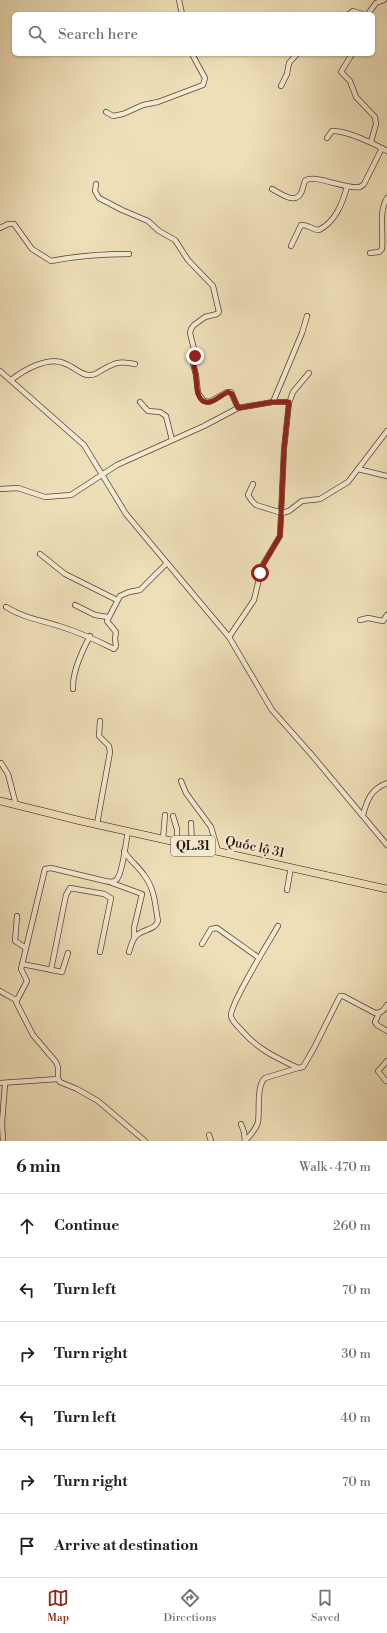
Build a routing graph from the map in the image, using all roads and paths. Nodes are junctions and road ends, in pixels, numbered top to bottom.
1 (179, 0) edge
2 (384, 0) edge
3 (182, 12) edge
4 (371, 12) edge
5 (193, 56) edge
6 (295, 56) edge
7 (351, 56) edge
8 (281, 86) dead end
9 (106, 112) dead end
10 (327, 138) dead end
11 (371, 142) junction
12 (382, 148) junction
13 (387, 151) edge
14 (96, 184) dead end
15 (347, 187) junction
16 (272, 189) dead end
17 (387, 198) edge
18 (0, 228) edge
19 (291, 246) dead end
20 (370, 253) dead end
21 (129, 254) dead end
22 (307, 316) dead end
23 (135, 364) dead end
24 (0, 371) edge
25 (309, 373) dead end
26 (11, 380) junction
27 (140, 402) dead end
28 (273, 402) junction
29 (289, 402) junction
30 (238, 408) junction
31 (387, 431) edge
32 (172, 440) junction
33 (358, 469) junction
34 (102, 475) junction
35 (387, 476) edge
36 (253, 484) dead end
37 (0, 489) edge
38 (282, 513) junction
39 (40, 554) dead end
40 (167, 563) junction
41 (117, 600) junction
42 (76, 605) dead end
43 (6, 608) dead end
44 (387, 615) edge
45 (108, 617) junction
46 (360, 620) dead end
47 (90, 636) junction
48 (229, 637) junction
49 (73, 689) dead end
50 (100, 721) dead end
51 (1, 763) edge
52 (181, 781) dead end
53 (387, 783) edge
54 (0, 801) edge
55 (16, 805) junction
56 (165, 815) dead end
57 (362, 815) junction
58 (173, 816) dead end
59 (191, 823) dead end
60 (97, 824) junction
61 (128, 831) junction
62 (163, 839) junction
63 (177, 842) junction
64 (192, 845) junction
65 (387, 845) edge
66 (124, 851) junction
67 (218, 851) junction
68 (291, 867) junction
69 (110, 882) junction
70 (387, 889) edge
71 (287, 890) dead end
72 (16, 916) dead end
73 (278, 926) dead end
74 (134, 938) junction
75 (202, 944) dead end
76 (26, 948) junction
77 (100, 952) dead end
78 (129, 952) dead end
79 (68, 953) dead end
80 (259, 958) junction
81 (22, 964) junction
82 (51, 970) junction
83 (0, 991) edge
84 (16, 1000) junction
85 (386, 1008) edge
86 (379, 1013) junction
87 (387, 1031) edge
88 (387, 1061) edge
89 (298, 1068) junction
90 (58, 1079) junction
91 (386, 1081) dead end
92 (2, 1083) edge
93 (241, 1124) dead end
94 (209, 1135) dead end
95 (4, 1141) edge
96 (145, 1141) edge
97 (211, 1141) edge
98 (245, 1141) edge

1 - 3 street
2 - 4 street
5 - 9 street
6 - 8 street
7 - 11 street
10 - 11 street
11 - 12 street
12 - 13 street
12 - 15 street
14 - 30 street
15 - 16 street
15 - 19 street
17 - 20 street
18 - 21 street
22 - 28 street
23 - 26 street
24 - 26 street
25 - 29 street
26 - 34 street
27 - 32 street
28 - 29 street
28 - 30 street
29 - 38 street
30 - 32 street
31 - 33 street
32 - 34 street
33 - 35 street
33 - 38 street
34 - 37 street
34 - 40 street
36 - 38 street
38 - 48 street
39 - 41 street
40 - 41 street
40 - 48 street
41 - 45 street
42 - 45 street
43 - 47 street
44 - 46 street
45 - 47 street
47 - 49 street
48 - 57 street
50 - 60 street
51 - 55 street
52 - 67 street
53 - 57 street
54 - 55 highway, Quốc lộ 31 / QL.31
55 - 60 highway, Quốc lộ 31 / QL.31
56 - 62 street
57 - 65 street
58 - 63 street
59 - 64 street
60 - 61 highway, Quốc lộ 31 / QL.31
61 - 62 highway, Quốc lộ 31 / QL.31
61 - 66 street
62 - 63 highway, Quốc lộ 31 / QL.31
63 - 64 highway, Quốc lộ 31 / QL.31
64 - 67 highway, Quốc lộ 31 / QL.31
66 - 69 street
66 - 74 street
67 - 68 highway, Quốc lộ 31 / QL.31
68 - 70 highway, Quốc lộ 31 / QL.31
68 - 71 street
69 - 74 street
69 - 76 street
72 - 76 street
73 - 80 street
74 - 78 street
75 - 80 street
76 - 81 street
77 - 82 street
79 - 82 street
80 - 89 street
81 - 82 street
81 - 84 street
83 - 84 street
84 - 90 street
85 - 86 street
86 - 87 street
86 - 89 street
88 - 91 street
89 - 98 street
90 - 92 street
90 - 96 street
92 - 95 street
93 - 98 street
94 - 97 street

